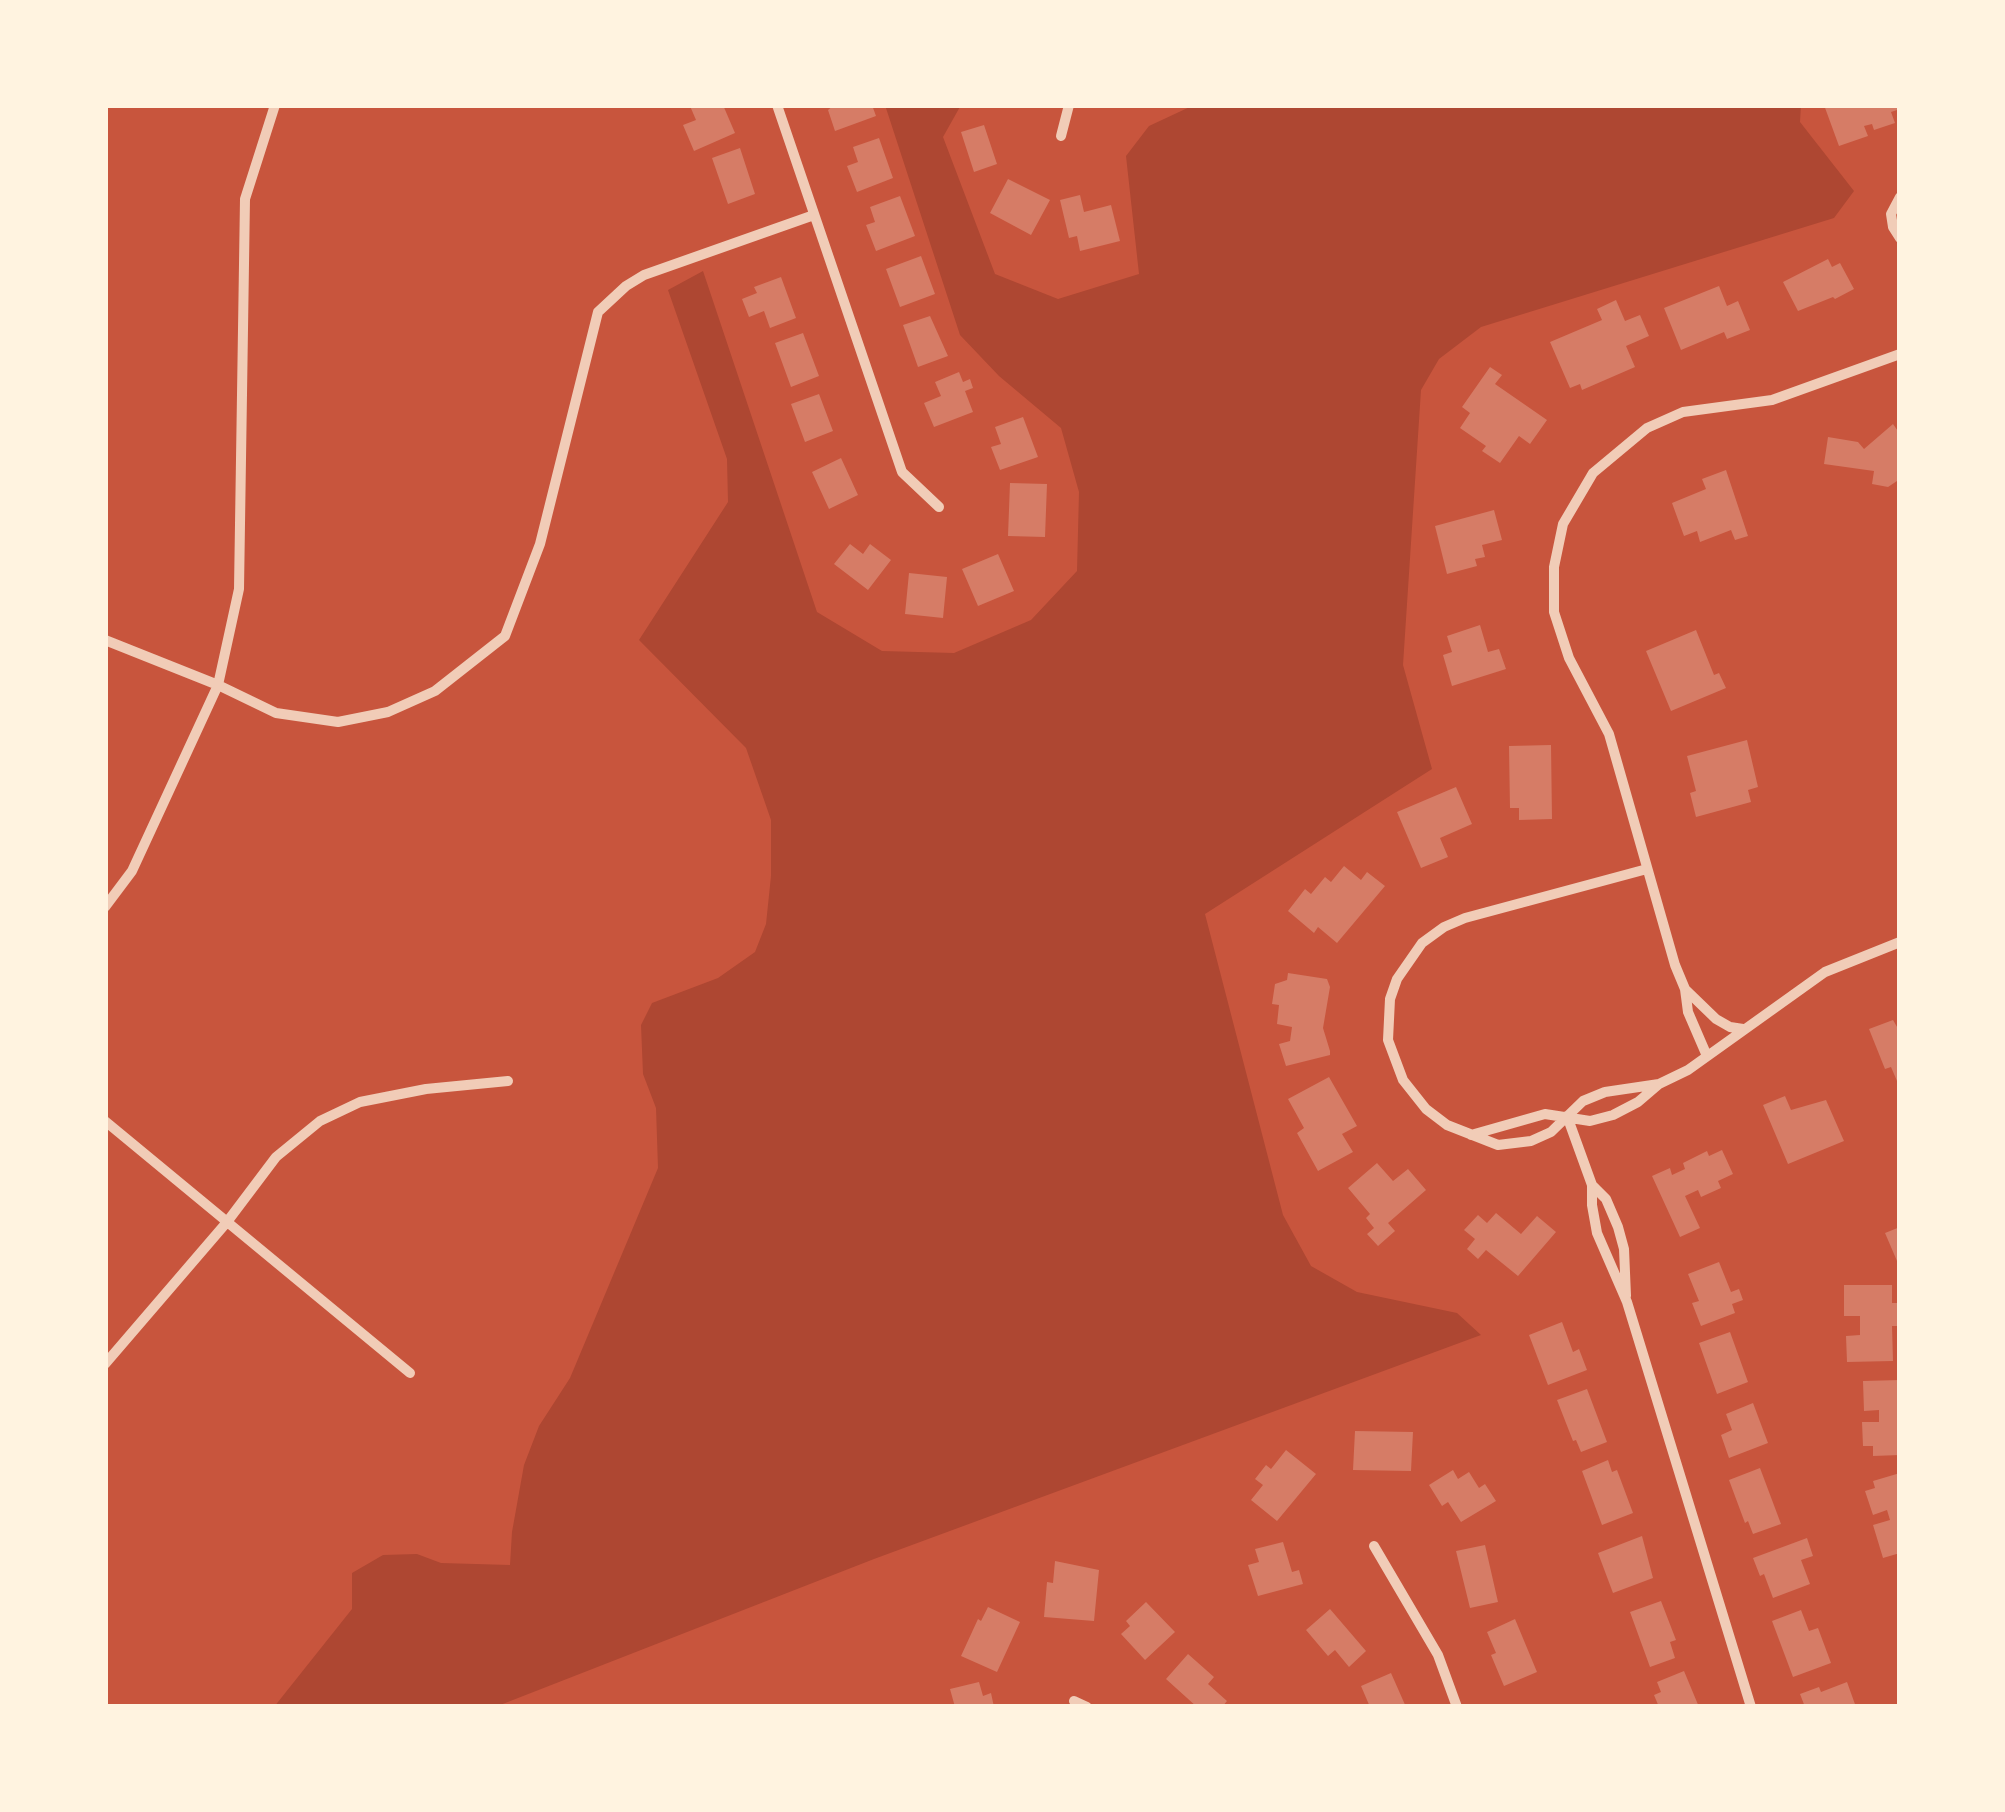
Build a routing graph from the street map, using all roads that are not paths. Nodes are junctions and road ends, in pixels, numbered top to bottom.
1 (275, 105) edge
2 (777, 105) edge
3 (1069, 105) edge
4 (1062, 136) dead end
5 (1900, 197) edge
6 (814, 215) junction
7 (1900, 238) edge
8 (1900, 354) edge
9 (938, 508) dead end
10 (105, 640) edge
11 (218, 685) junction
12 (1647, 869) junction
13 (105, 907) edge
14 (1900, 942) edge
15 (1686, 989) junction
16 (1743, 1029) junction
17 (1707, 1056) junction
18 (508, 1081) dead end
19 (1659, 1084) junction
20 (1566, 1116) junction
21 (105, 1121) edge
22 (1470, 1136) junction
23 (1592, 1185) junction
24 (226, 1222) junction
25 (1626, 1302) junction
26 (105, 1364) edge
27 (410, 1373) dead end
28 (1374, 1546) dead end
29 (1074, 1701) dead end
30 (1087, 1707) edge
31 (1457, 1707) edge
32 (1751, 1707) edge

1 - 11 street
2 - 6 street
3 - 4 street
5 - 7 street
6 - 9 street
6 - 11 street
8 - 12 street
10 - 11 street
11 - 13 street
12 - 15 street
12 - 22 street
14 - 16 street
15 - 16 street
15 - 17 street
16 - 17 street
17 - 19 street
18 - 24 street
19 - 20 street
19 - 20 street
20 - 22 street
20 - 22 street
20 - 23 street
21 - 24 street
23 - 25 street
23 - 25 street
24 - 26 street
24 - 27 street
25 - 32 street
28 - 31 street
29 - 30 street

